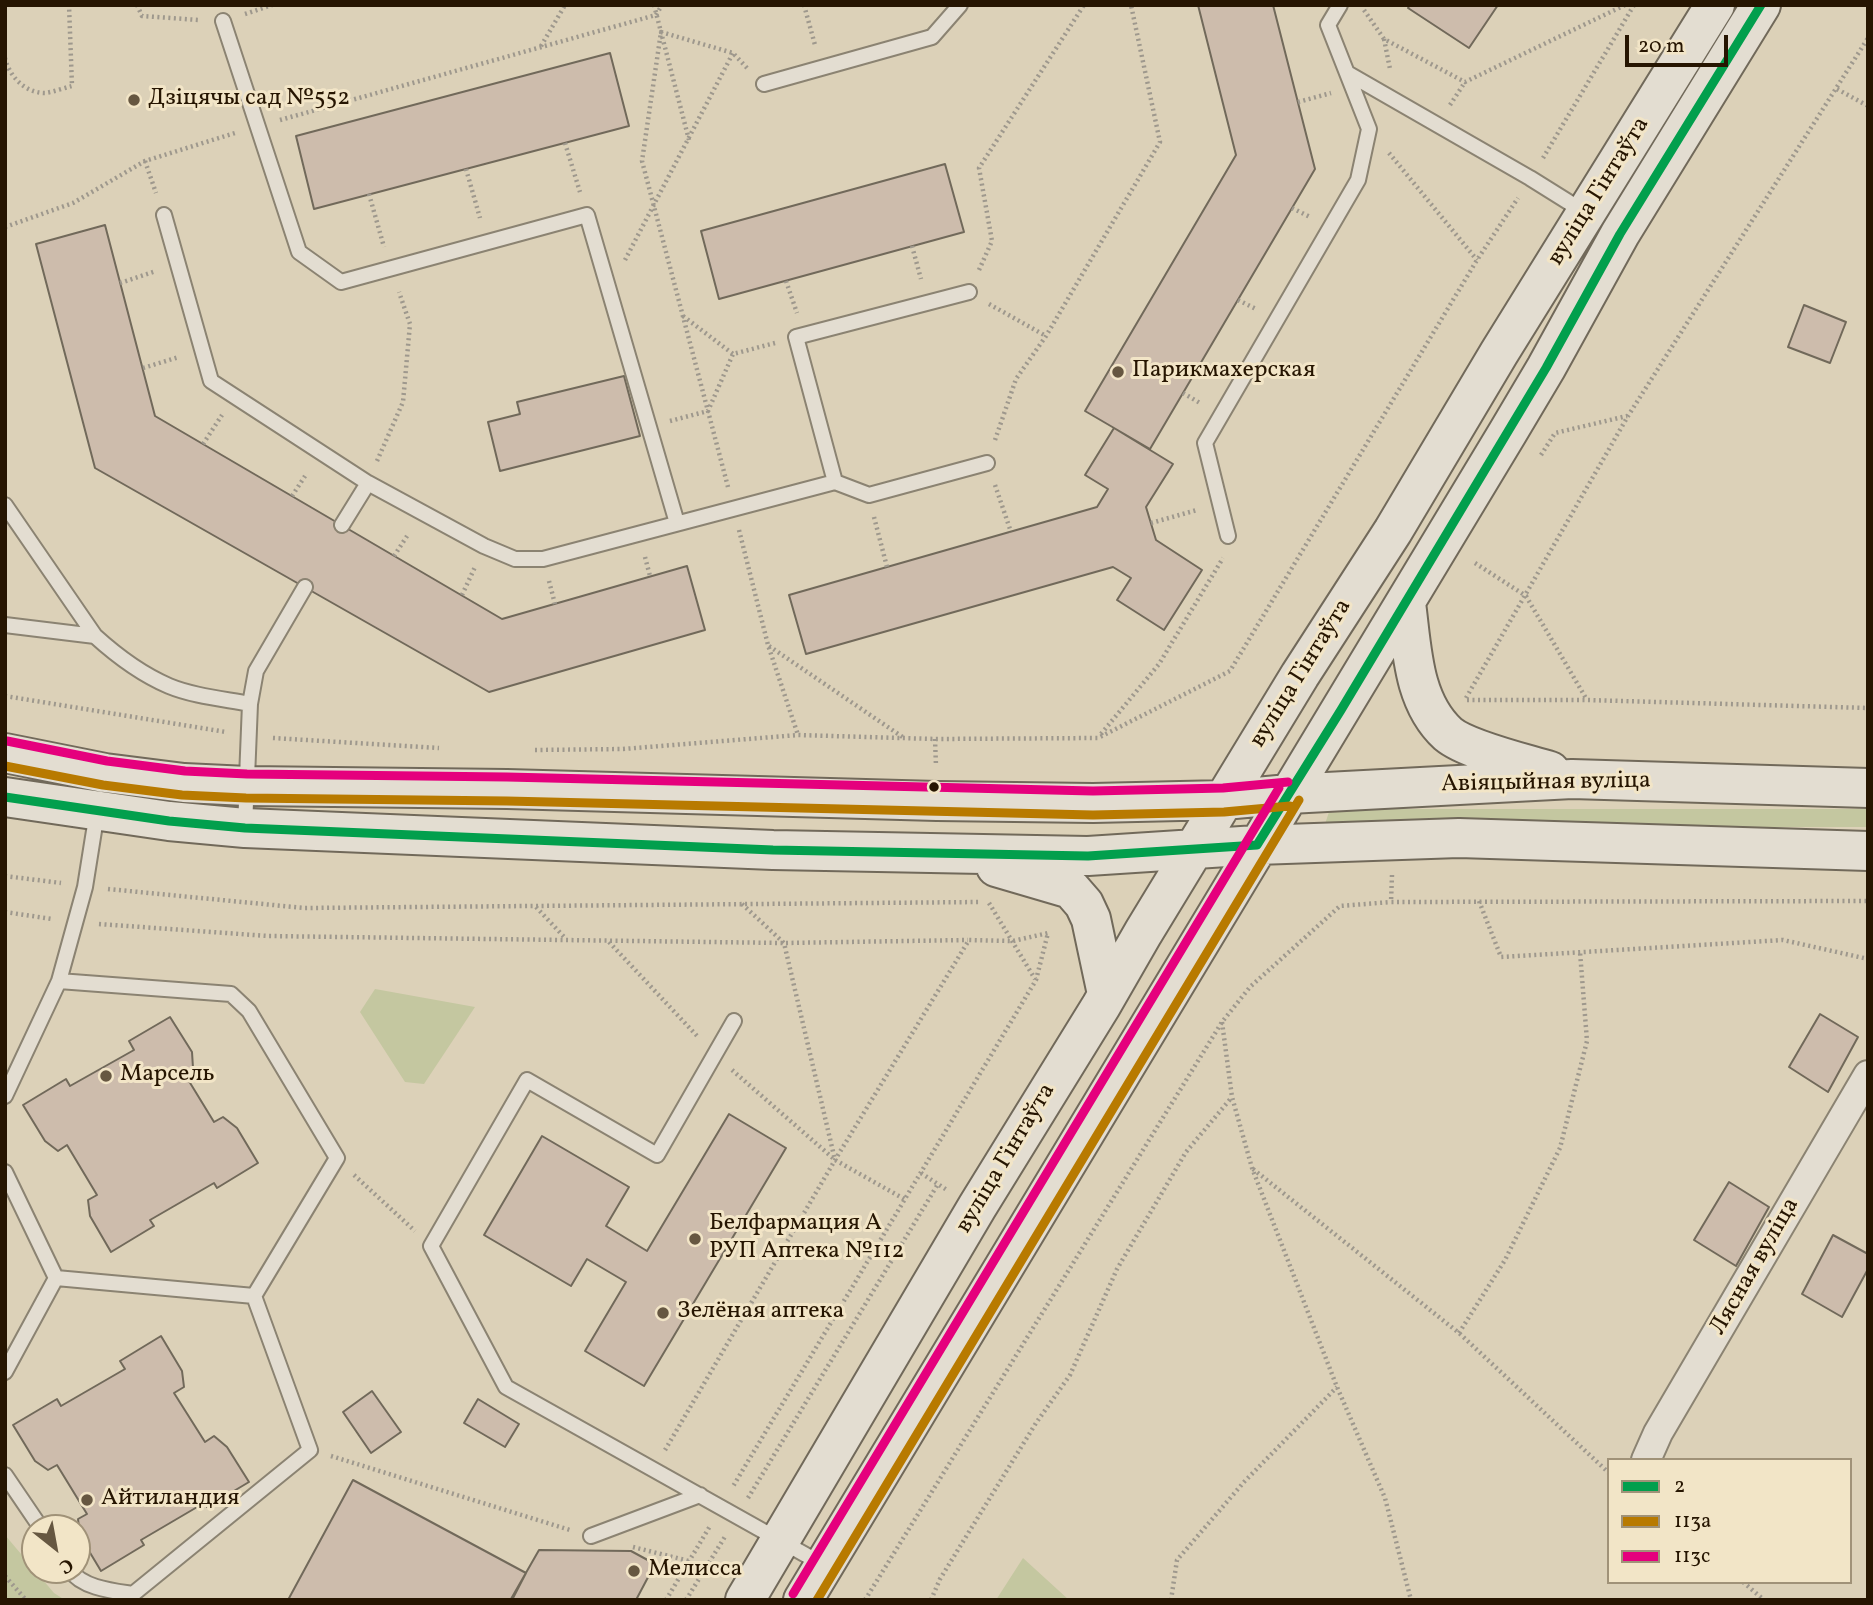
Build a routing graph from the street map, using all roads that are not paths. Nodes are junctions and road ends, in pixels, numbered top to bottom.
1 (960, 5) edge
2 (1340, 5) edge
3 (1715, 5) edge
4 (1761, 5) edge
5 (223, 21) dead end
6 (1349, 74) junction
7 (764, 85) road end
8 (164, 215) road end
9 (1603, 224) junction
10 (969, 292) road end
11 (987, 463) road end
12 (835, 482) junction
13 (368, 483) junction
14 (5, 505) edge
15 (677, 523) junction
16 (342, 525) dead end
17 (1228, 536) road end
18 (304, 587) dead end
19 (1406, 603) junction
20 (5, 625) edge
21 (95, 636) junction
22 (250, 704) junction
23 (5, 753) edge
24 (105, 773) junction
25 (1572, 779) junction
26 (247, 786) junction
27 (1868, 788) edge
28 (1289, 794) junction
29 (5, 797) edge
30 (1224, 800) junction
31 (97, 810) junction
32 (245, 828) junction
33 (1257, 845) junction
34 (1195, 849) junction
35 (1868, 851) edge
36 (947, 852) junction
37 (58, 981) junction
38 (1107, 995) junction
39 (734, 1021) dead end
40 (1868, 1075) edge
41 (5, 1096) edge
42 (5, 1172) edge
43 (56, 1278) junction
44 (254, 1296) junction
45 (5, 1372) edge
46 (1647, 1458) edge
47 (5, 1475) edge
48 (700, 1495) junction
49 (31, 1514) edge
50 (591, 1536) road end
51 (781, 1541) junction
52 (824, 1565) junction
53 (91, 1584) edge
54 (745, 1600) edge
55 (803, 1600) edge

1 - 7 lane
2 - 6 lane
3 - 9 main road, вуліца Гінтаўта
4 - 9 main road, вуліца Гінтаўта
5 - 15 lane
6 - 9 lane
6 - 17 lane
8 - 13 lane
9 - 19 main road, вуліца Гінтаўта
9 - 30 main road, вуліца Гінтаўта
10 - 12 lane
11 - 12 lane
12 - 15 lane
13 - 15 lane
13 - 16 lane
14 - 21 lane
18 - 22 lane
19 - 25 main road
19 - 28 main road, вуліца Гінтаўта
20 - 21 lane
21 - 22 lane
22 - 26 lane
23 - 24 main road, Авіяцыйная вуліца
24 - 26 main road, Авіяцыйная вуліца
24 - 31 lane
25 - 27 main road, Авіяцыйная вуліца
25 - 28 main road, Авіяцыйная вуліца
26 - 30 main road, Авіяцыйная вуліца
26 - 32 lane
28 - 30 main road, Авіяцыйная вуліца
28 - 33 main road, вуліца Гінтаўта
29 - 31 main road
30 - 34 main road, вуліца Гінтаўта
31 - 32 main road
31 - 37 lane
32 - 36 main road
33 - 34 main road
33 - 35 main road
33 - 52 main road, вуліца Гінтаўта
34 - 36 main road
34 - 38 main road, вуліца Гінтаўта
36 - 38 main road
37 - 41 lane
37 - 44 lane
38 - 51 main road, вуліца Гінтаўта
39 - 48 lane
40 - 46 street, Лясная вуліца
42 - 43 lane
43 - 44 lane
43 - 45 lane
44 - 53 lane
47 - 49 lane
48 - 50 lane
48 - 51 lane
51 - 52 lane
51 - 54 main road, вуліца Гінтаўта
52 - 55 main road, вуліца Гінтаўта

